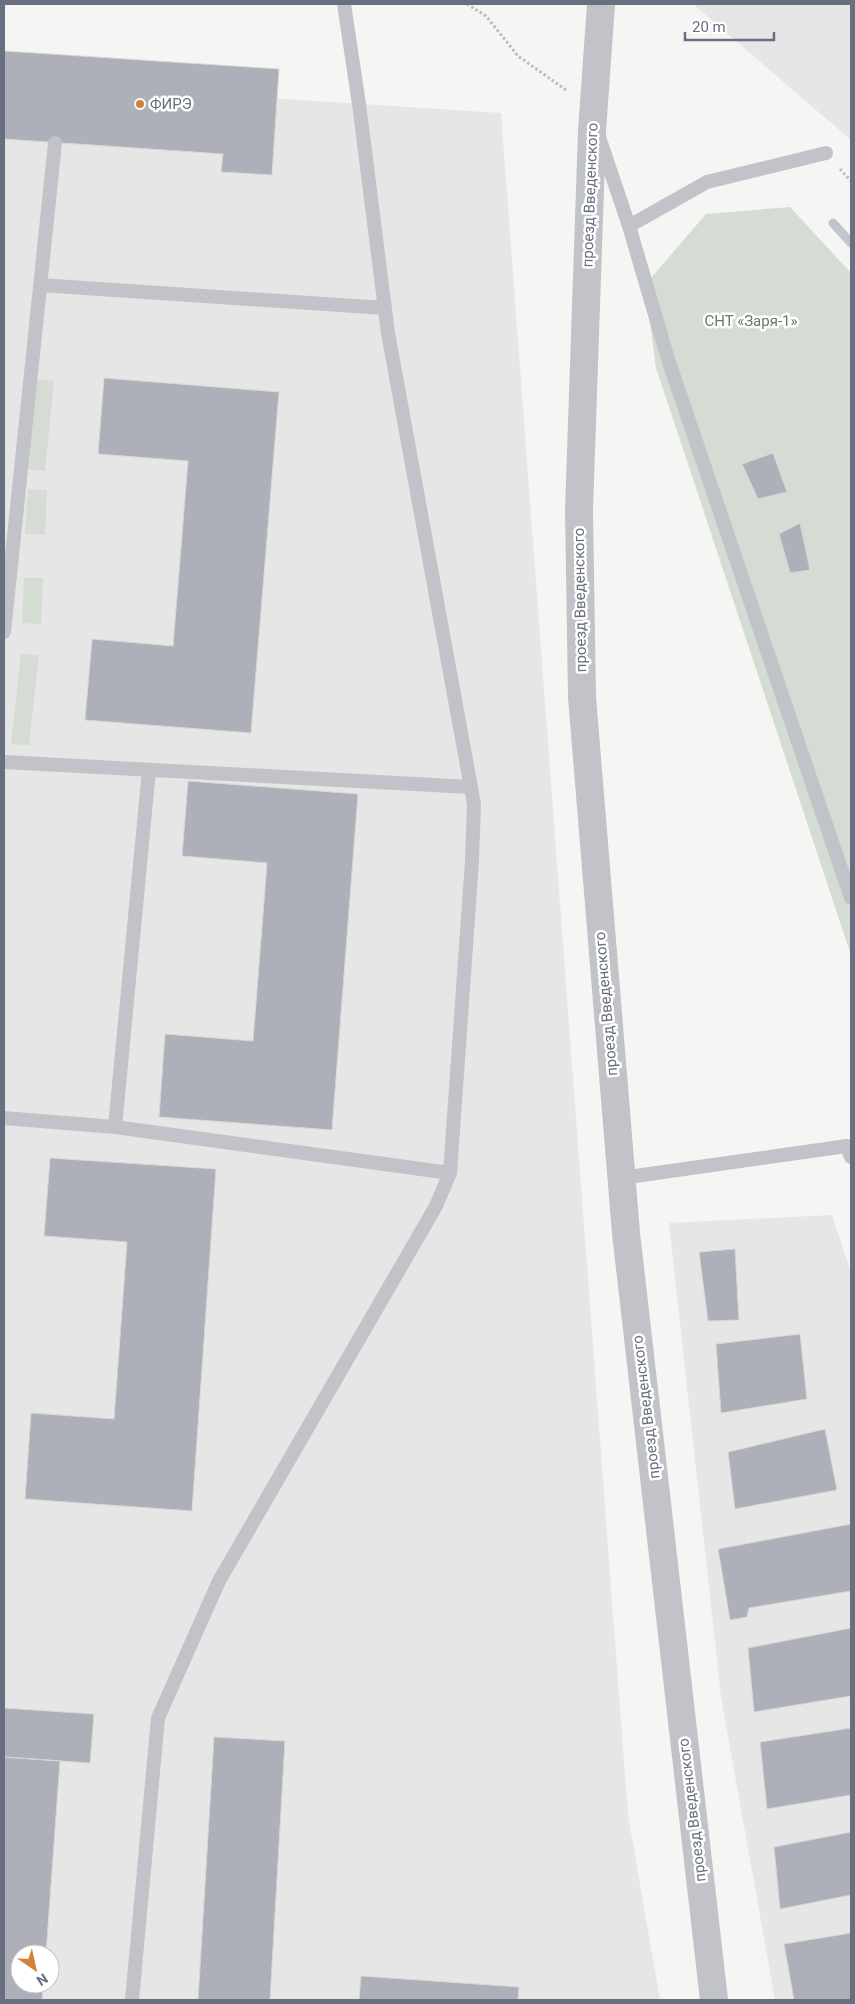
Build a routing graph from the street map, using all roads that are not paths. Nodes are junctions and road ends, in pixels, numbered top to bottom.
1 (344, 4) edge
2 (601, 4) edge
3 (593, 120) junction
4 (55, 142) dead end
5 (826, 153) dead end
6 (629, 226) junction
7 (40, 285) junction
8 (385, 308) junction
9 (4, 632) edge
10 (4, 762) edge
11 (149, 770) junction
12 (471, 787) junction
13 (851, 898) edge
14 (4, 1118) edge
15 (115, 1127) junction
16 (851, 1157) edge
17 (450, 1173) junction
18 (622, 1178) junction
19 (132, 2000) edge
20 (714, 2000) edge

1 - 8 lane
2 - 3 street, проезд Введенского
3 - 6 lane
3 - 18 street, проезд Введенского
4 - 7 lane
5 - 6 lane
6 - 13 lane
7 - 8 lane
7 - 9 lane
8 - 12 lane
10 - 11 lane
11 - 12 lane
11 - 15 lane
12 - 17 lane
14 - 15 lane
15 - 17 lane
16 - 18 lane
17 - 19 lane
18 - 20 street, проезд Введенского

